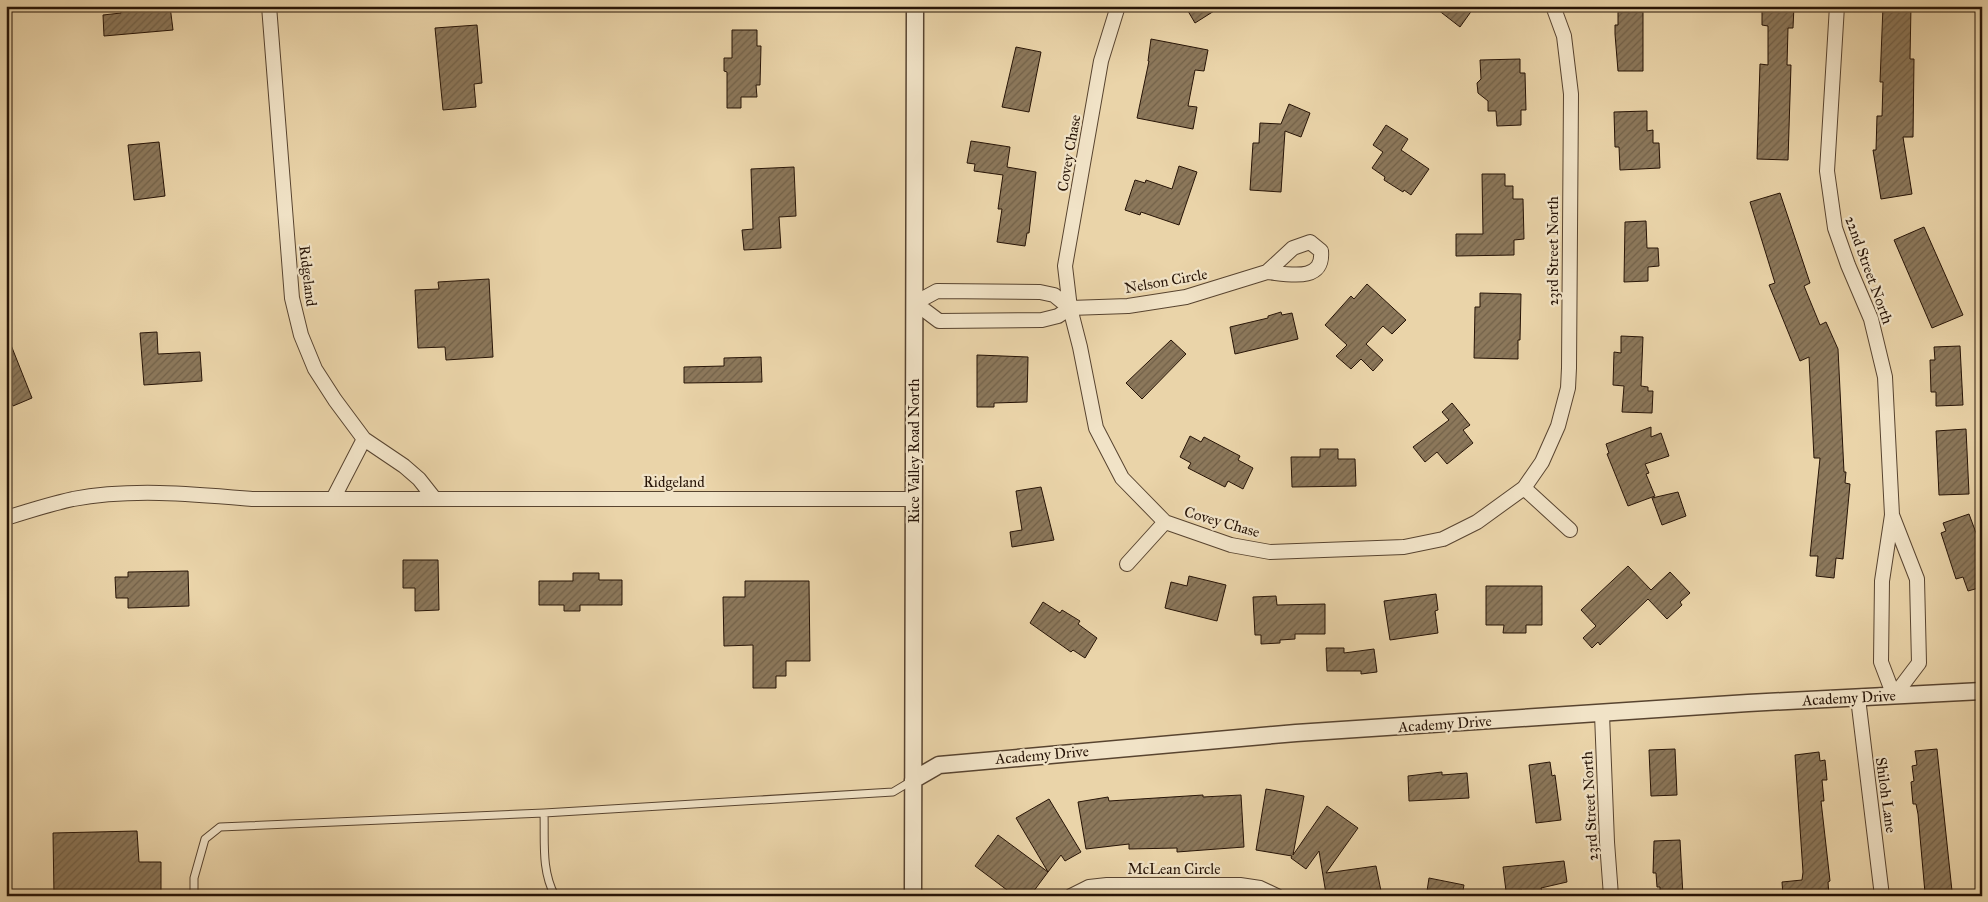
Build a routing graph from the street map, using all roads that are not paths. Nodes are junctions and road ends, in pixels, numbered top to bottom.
1 (269, 6) edge
2 (915, 6) edge
3 (1118, 6) edge
4 (1553, 6) edge
5 (1837, 6) edge
6 (1266, 272) dead end
7 (915, 303) junction
8 (1070, 308) junction
9 (364, 439) junction
10 (1524, 488) junction
11 (434, 498) junction
12 (334, 499) junction
13 (914, 499) junction
14 (1892, 515) junction
15 (6, 518) edge
16 (1166, 522) junction
17 (1570, 530) dead end
18 (1128, 564) dead end
19 (1982, 691) edge
20 (1894, 696) junction
21 (1858, 698) junction
22 (1602, 714) junction
23 (913, 780) junction
24 (544, 813) junction
25 (194, 896) edge
26 (555, 896) edge
27 (913, 896) edge
28 (1071, 896) edge
29 (1277, 896) edge
30 (1612, 896) edge
31 (1882, 896) edge

1 - 9 street, Ridgeland
2 - 7 street, Rice Valley Road North
3 - 8 street, Covey Chase
4 - 10 street, 23rd Street North
5 - 14 street, 22nd Street North
6 - 8 street, Nelson Circle
7 - 8 street
7 - 8 street
7 - 13 street, Rice Valley Road North
8 - 16 street, Covey Chase
9 - 11 street, Ridgeland
9 - 12 street
10 - 16 street, Covey Chase
10 - 17 street
11 - 12 street, Ridgeland
11 - 13 street, Ridgeland
12 - 15 street, Ridgeland
13 - 23 street, Rice Valley Road North
14 - 20 street, 22nd Street North
14 - 20 street, 22nd Street North
16 - 18 street
19 - 20 street, Academy Drive
20 - 21 street, Academy Drive
21 - 22 street, Academy Drive
21 - 31 street, Shiloh Lane
22 - 23 street, Academy Drive
22 - 30 street, 23rd Street North
23 - 24 lane
23 - 27 street, Rice Valley Road North
24 - 25 lane
24 - 26 lane
28 - 29 street, McLean Circle

